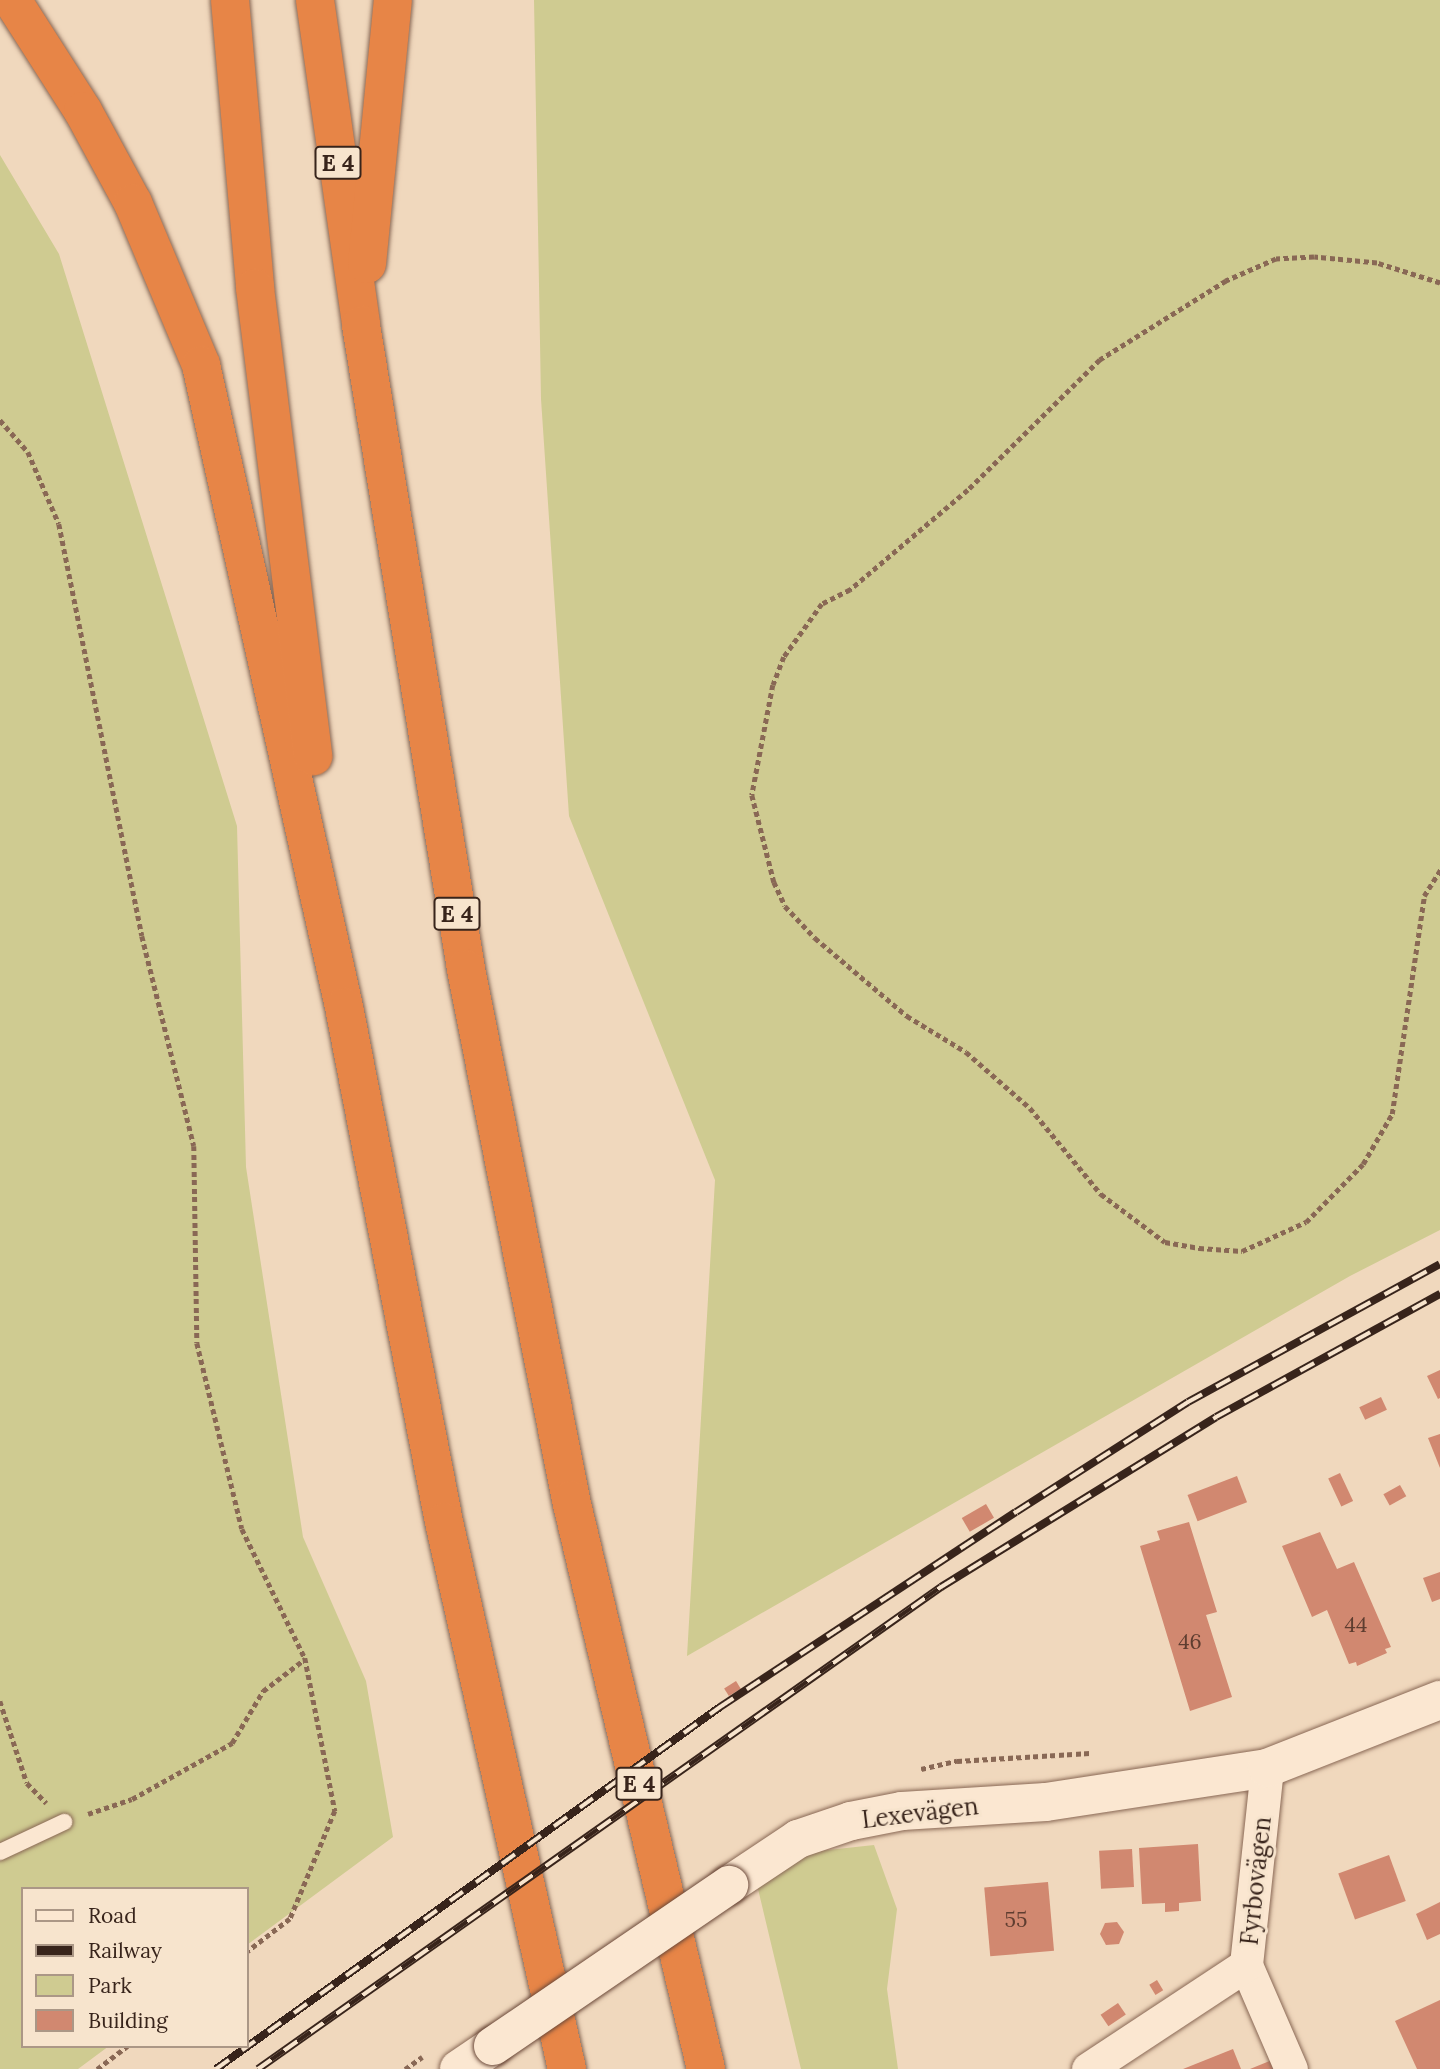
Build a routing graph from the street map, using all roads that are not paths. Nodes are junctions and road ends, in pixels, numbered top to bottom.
1 (12, 0) edge
2 (230, 0) edge
3 (315, 0) edge
4 (393, 0) edge
5 (361, 326) junction
6 (344, 1007) junction
7 (1440, 1700) edge
8 (1267, 1768) junction
9 (64, 1822) road end
10 (0, 1852) edge
11 (1246, 1965) junction
12 (459, 2069) edge
13 (567, 2069) edge
14 (706, 2069) edge
15 (1088, 2069) edge
16 (1291, 2069) edge

1 - 6 highway
2 - 6 highway
3 - 5 highway, E 4
4 - 5 highway
5 - 14 highway, E 4
6 - 13 highway
7 - 8 street, Lexevägen
8 - 11 street, Fyrbovägen
8 - 12 street, Lexevägen, bridge
9 - 10 lane
11 - 15 street
11 - 16 street, Fyrbovägen

